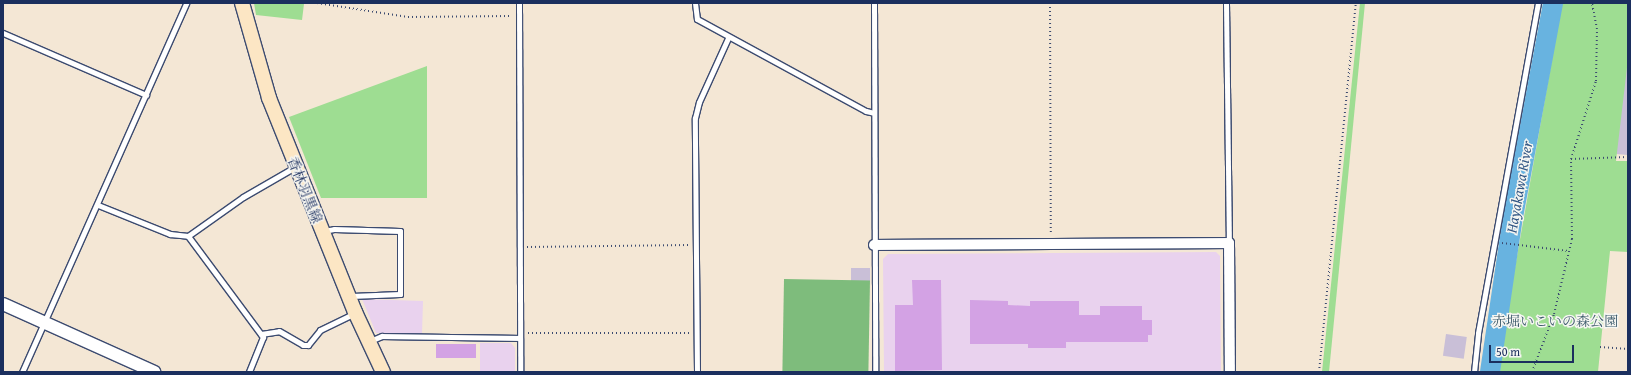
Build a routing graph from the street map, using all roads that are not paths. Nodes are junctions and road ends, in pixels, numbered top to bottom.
1 (186, 3) edge
2 (242, 3) edge
3 (519, 3) edge
4 (695, 3) edge
5 (874, 3) edge
6 (1226, 3) edge
7 (1538, 3) edge
8 (3, 33) edge
9 (728, 38) junction
10 (146, 95) junction
11 (874, 113) junction
12 (295, 167) junction
13 (98, 205) junction
14 (322, 232) junction
15 (188, 236) junction
16 (1229, 243) junction
17 (874, 245) junction
18 (349, 296) junction
19 (3, 304) edge
20 (356, 312) junction
21 (44, 322) junction
22 (261, 334) junction
23 (520, 335) junction
24 (368, 342) junction
25 (22, 372) edge
26 (154, 372) edge
27 (249, 372) edge
28 (383, 372) edge
29 (520, 372) edge
30 (697, 372) edge
31 (875, 372) edge
32 (1230, 372) edge
33 (1474, 372) edge

1 - 10 lane
2 - 12 main road, 香林羽黒線
3 - 23 lane
4 - 9 lane
5 - 11 lane
6 - 16 lane
7 - 33 lane
8 - 10 lane
9 - 11 lane
9 - 30 lane
10 - 13 lane
11 - 17 lane
12 - 14 main road, 香林羽黒線
12 - 15 lane
13 - 15 lane
13 - 21 lane
14 - 18 main road, 香林羽黒線
14 - 18 lane
15 - 22 lane
16 - 17 street
16 - 32 street
17 - 31 lane
18 - 20 main road, 香林羽黒線
19 - 21 street
20 - 22 lane
20 - 24 main road, 香林羽黒線
21 - 25 lane
21 - 26 street
22 - 27 lane
23 - 24 lane
23 - 29 lane
24 - 28 main road, 香林羽黒線

